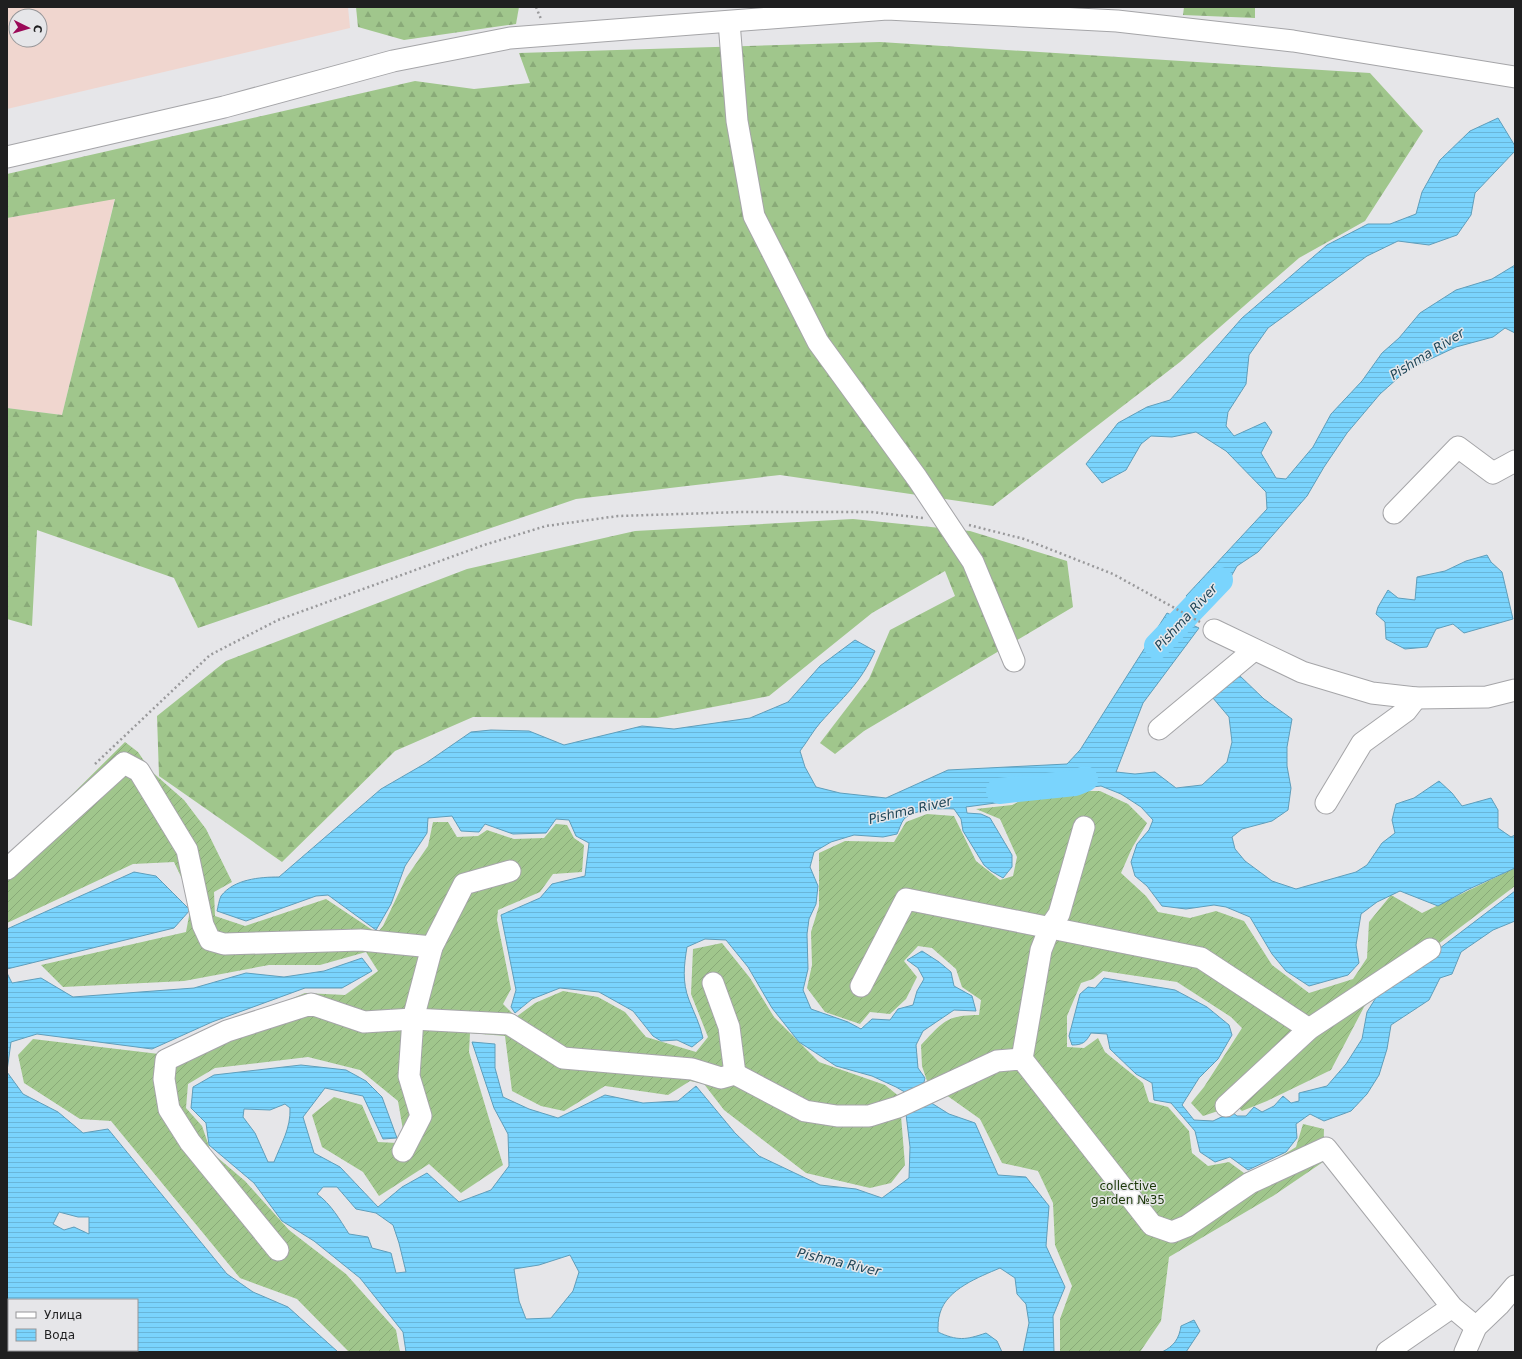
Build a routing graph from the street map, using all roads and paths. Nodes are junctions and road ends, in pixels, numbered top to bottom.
1 (1121, 14) edge
2 (729, 22) junction
3 (1515, 77) edge
4 (7, 157) edge
5 (1515, 461) edge
6 (1394, 513) dead end
7 (946, 521) junction
8 (1214, 630) joint
9 (1254, 650) junction
10 (1014, 662) dead end
11 (1515, 690) edge
12 (1416, 698) junction
13 (1159, 729) dead end
14 (94, 765) dead end
15 (1326, 803) dead end
16 (1084, 827) dead end
17 (7, 869) edge
18 (510, 871) dead end
19 (1050, 927) junction
20 (432, 947) junction
21 (1430, 949) dead end
22 (713, 983) dead end
23 (861, 986) dead end
24 (413, 1019) junction
25 (1309, 1029) junction
26 (1022, 1059) junction
27 (728, 1076) junction
28 (1226, 1106) dead end
29 (403, 1151) dead end
30 (278, 1250) dead end
31 (1515, 1286) edge
32 (1452, 1307) junction
33 (1476, 1327) junction
34 (1388, 1352) edge
35 (1465, 1352) edge

1 - 2 street
1 - 3 street
2 - 4 street
2 - 7 street
5 - 6 street
7 - 8 path
7 - 10 street
7 - 14 path
8 - 9 street
9 - 12 street
9 - 13 street
11 - 12 street
12 - 15 street
16 - 19 street
17 - 20 street
18 - 20 street
19 - 23 street
19 - 25 street
19 - 26 street
20 - 24 street
21 - 25 street
22 - 27 street
24 - 27 street
24 - 29 street
24 - 30 street
25 - 28 street
26 - 27 street
26 - 32 street
31 - 33 street
32 - 33 street
32 - 34 street
33 - 35 street

